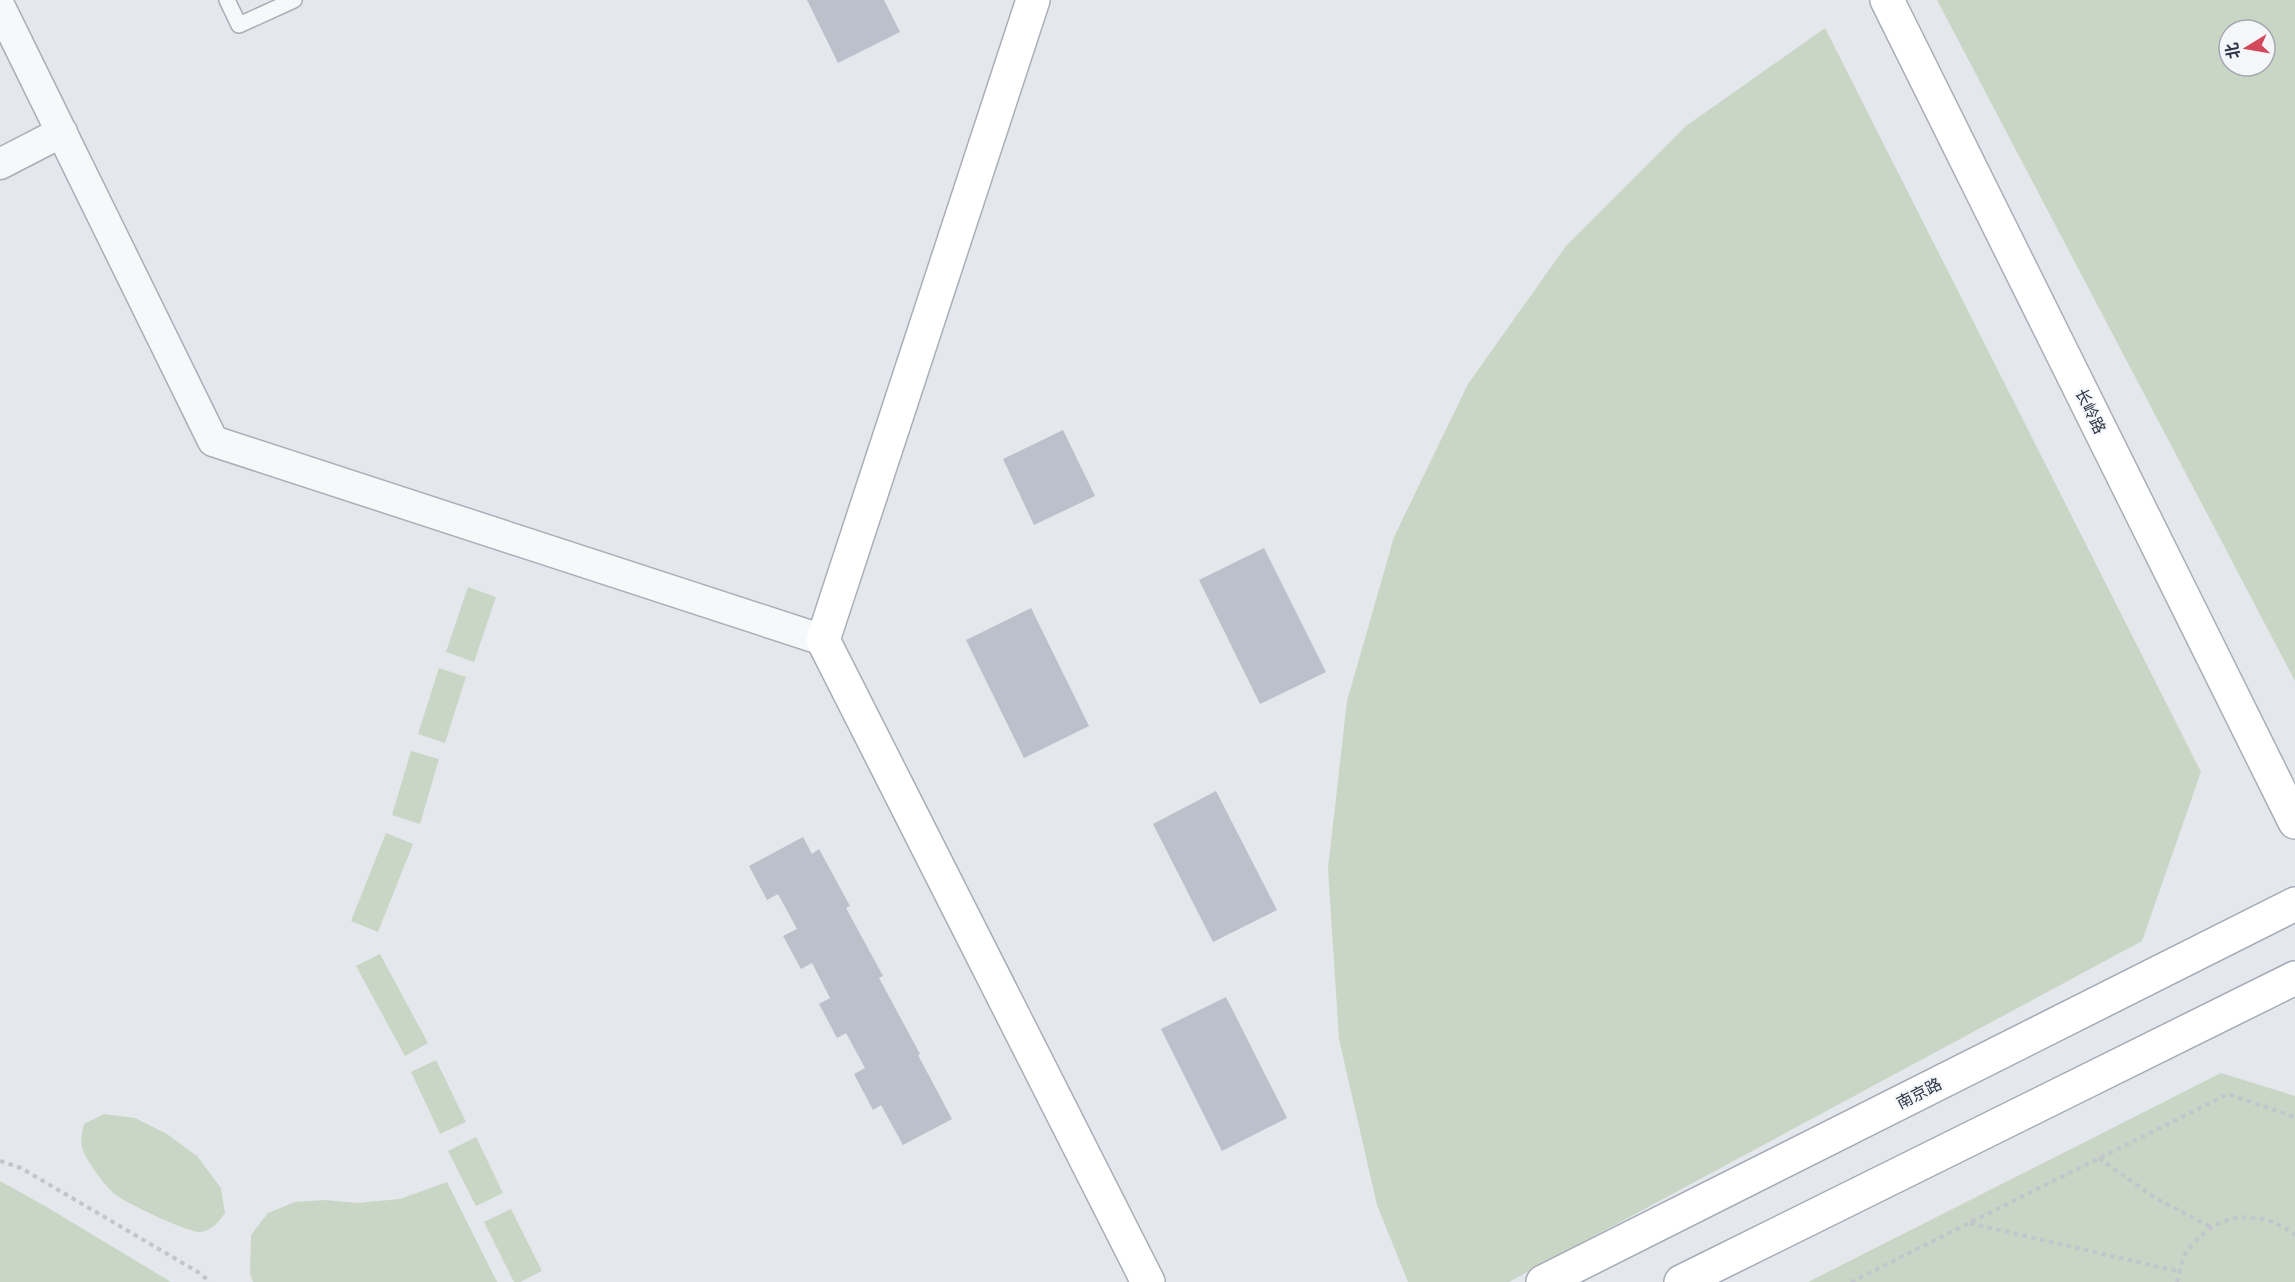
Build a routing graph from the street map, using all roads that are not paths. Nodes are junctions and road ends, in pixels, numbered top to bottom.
1 (227, 0) edge
2 (294, 0) edge
3 (1033, 0) edge
4 (1887, 0) edge
5 (0, 7) edge
6 (62, 132) junction
7 (0, 164) edge
8 (824, 640) junction
9 (2295, 822) edge
10 (2295, 904) edge
11 (2295, 978) edge
12 (1148, 1282) edge
13 (1543, 1282) edge
14 (1681, 1282) edge

1 - 2 lane
3 - 8 street
4 - 9 street, 长岭路
5 - 6 street
6 - 7 street
6 - 8 street
8 - 12 street
10 - 13 street, 南京路
11 - 14 street

